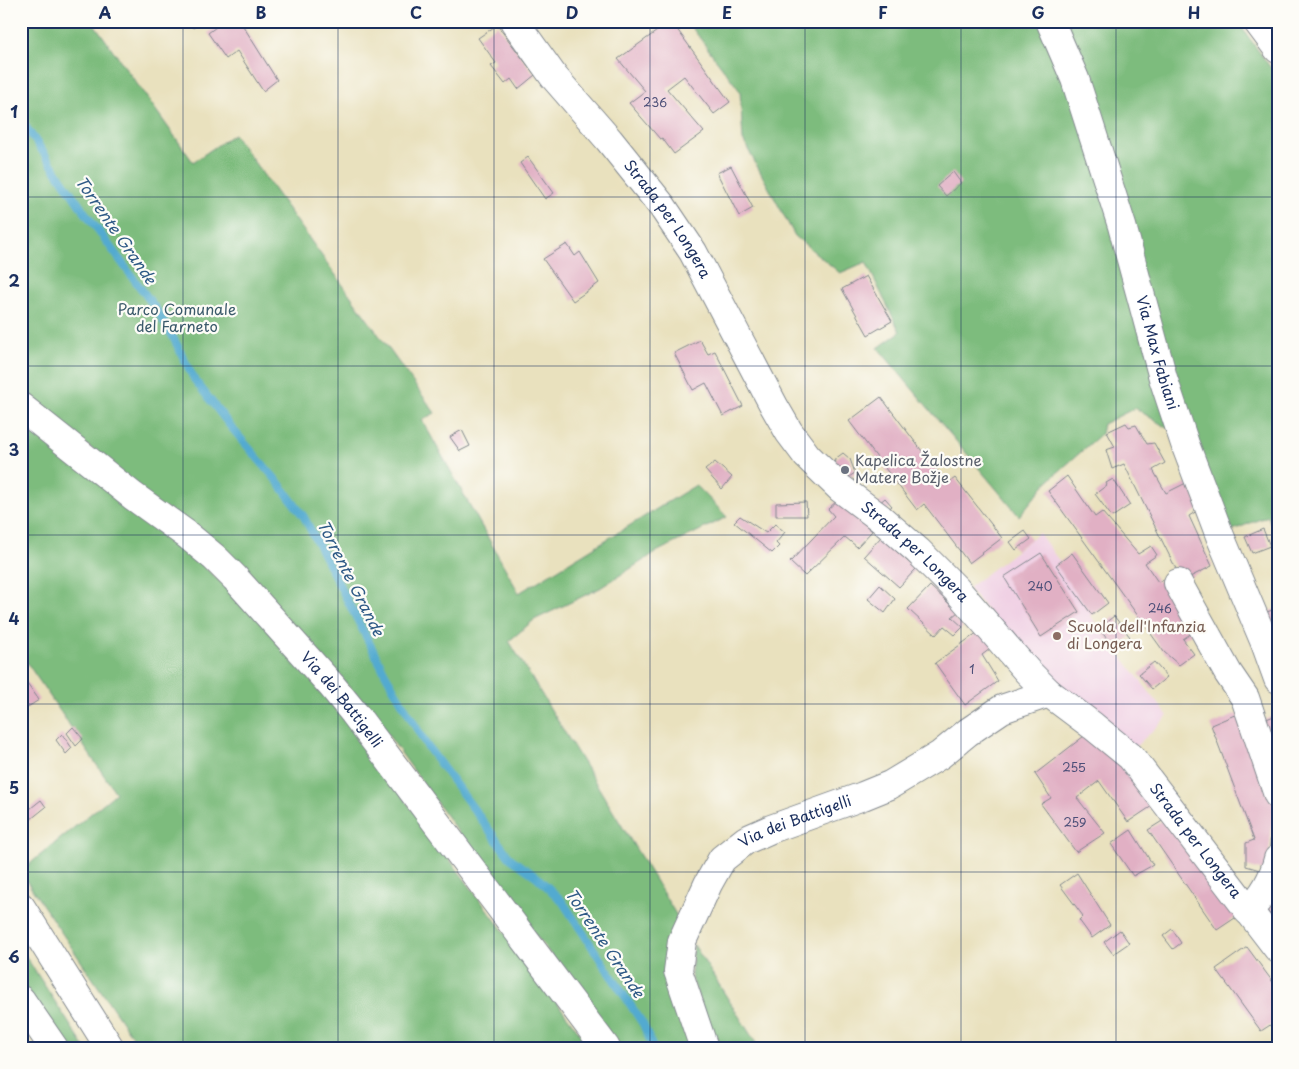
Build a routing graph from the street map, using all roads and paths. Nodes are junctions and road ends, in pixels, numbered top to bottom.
1 (514, 21) edge
2 (1050, 21) edge
3 (1257, 21) edge
4 (1278, 49) edge
5 (21, 407) edge
6 (1178, 583) dead end
7 (1278, 679) edge
8 (1048, 693) junction
9 (1278, 795) edge
10 (1278, 859) edge
11 (21, 907) edge
12 (1248, 910) junction
13 (1278, 949) edge
14 (21, 1000) edge
15 (54, 1048) edge
16 (110, 1048) edge
17 (606, 1048) edge
18 (704, 1048) edge

1 - 8 street, Strada per Longera
2 - 7 street, Via Max Fabiani
3 - 4 street
5 - 17 street, Via dei Battigelli
6 - 9 street
8 - 12 street, Strada per Longera
8 - 18 street, Via dei Battigelli
10 - 12 street, Strada per Longera
11 - 16 street
12 - 13 street, Strada per Longera
14 - 15 street

